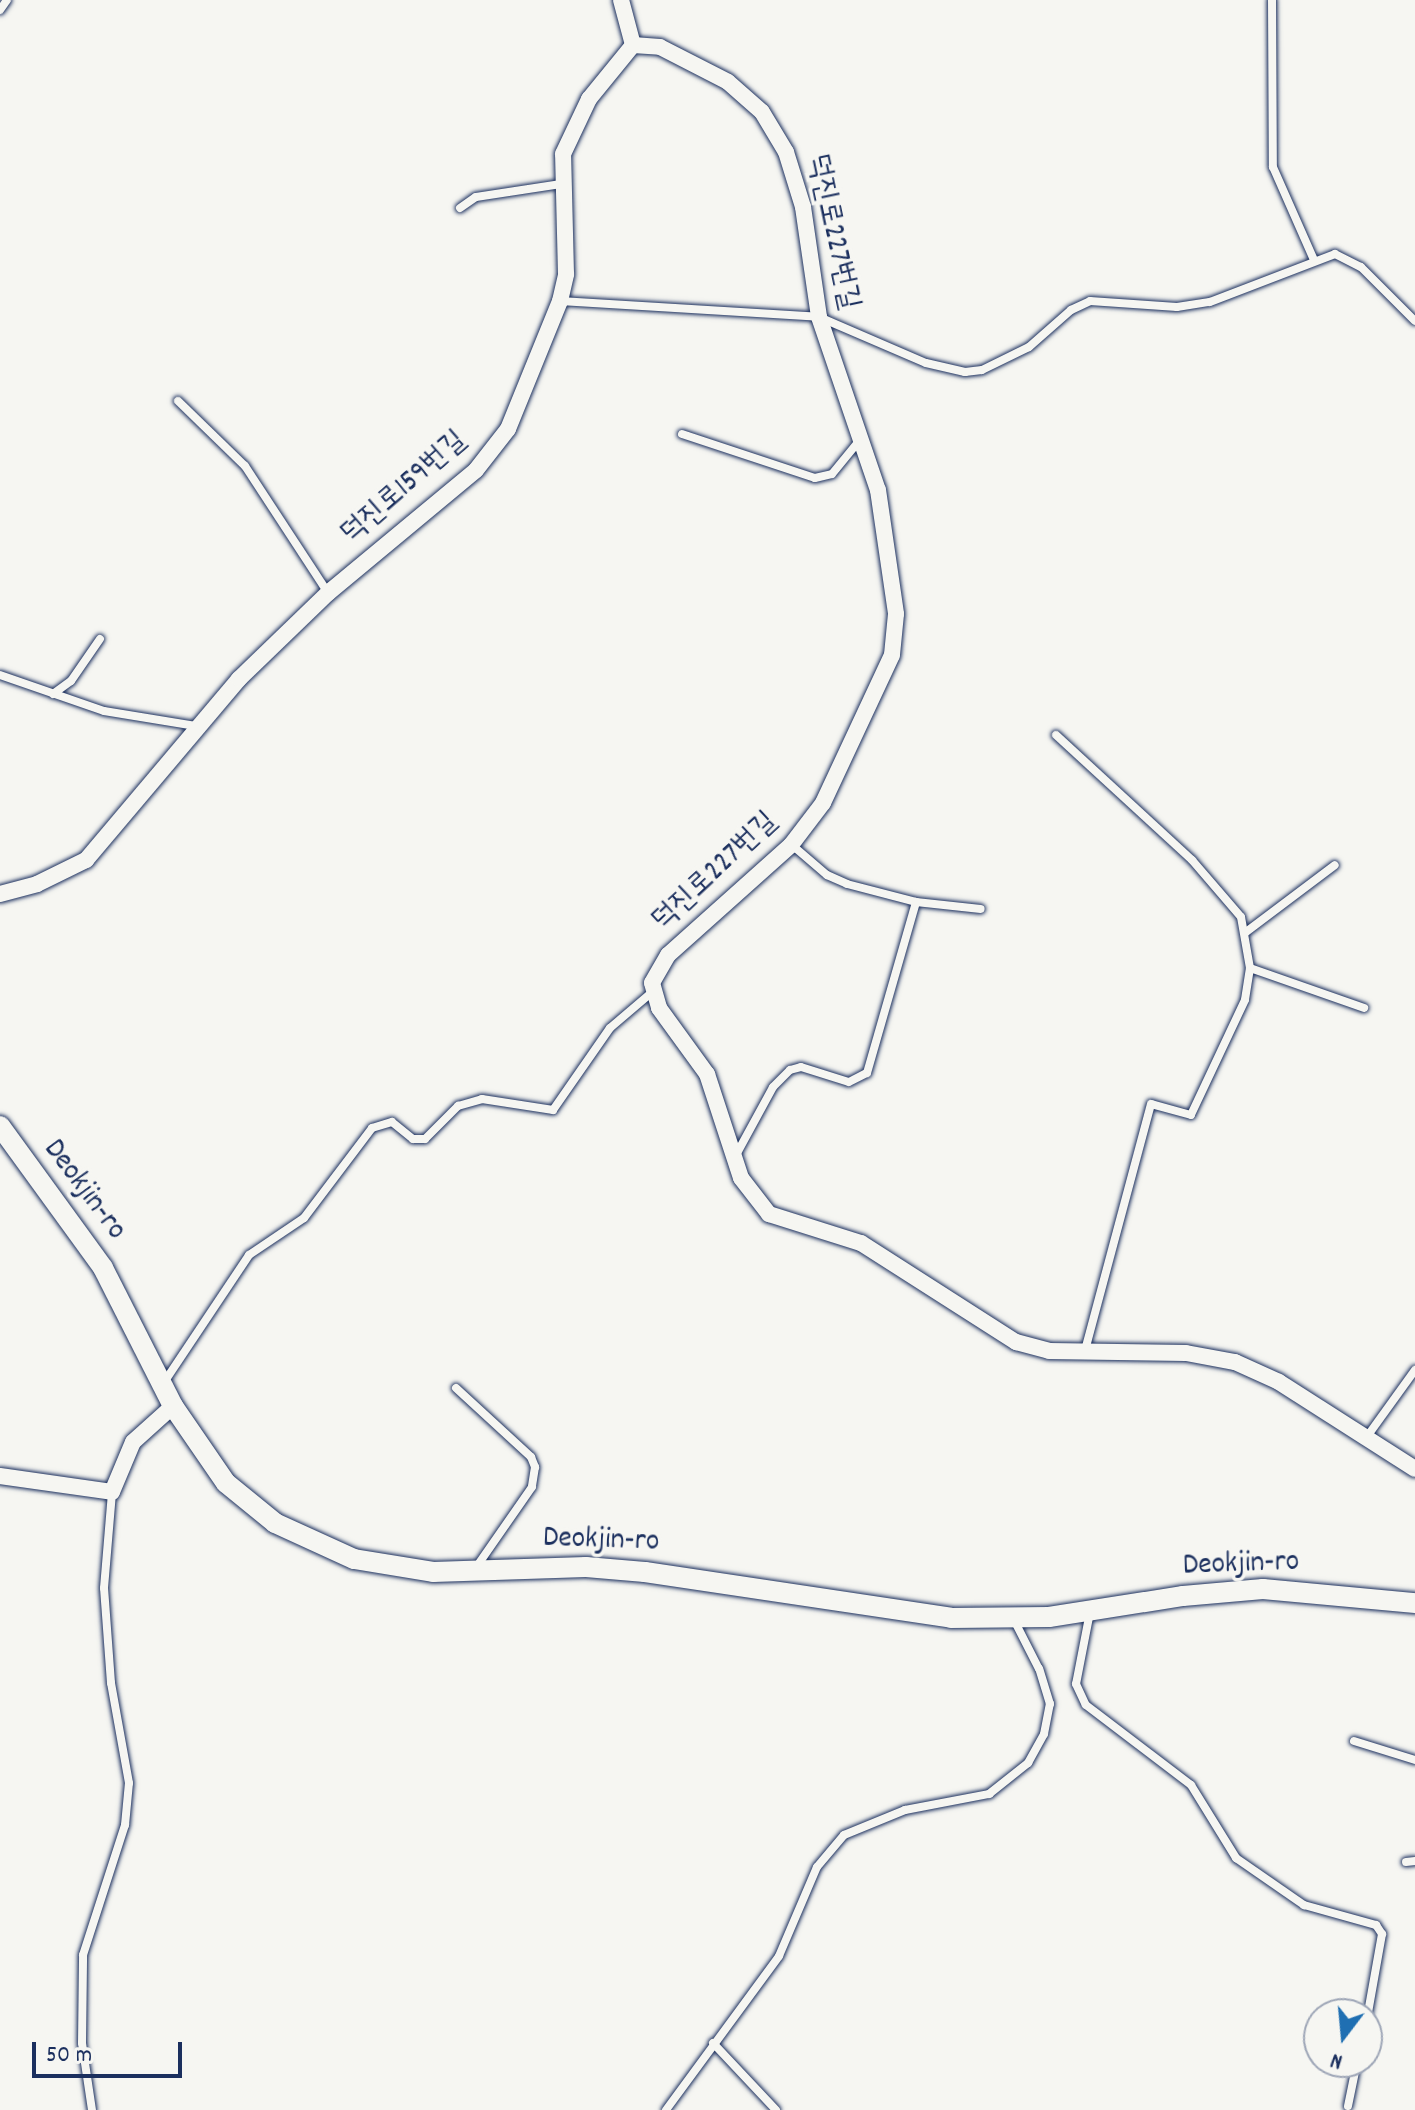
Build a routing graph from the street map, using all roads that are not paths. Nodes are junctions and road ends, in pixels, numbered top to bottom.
1 (7, 0) edge
2 (621, 0) edge
3 (1272, 0) edge
4 (0, 10) edge
5 (633, 45) junction
6 (561, 184) junction
7 (460, 208) dead end
8 (1314, 260) junction
9 (560, 301) junction
10 (819, 317) junction
11 (1415, 321) edge
12 (178, 401) dead end
13 (682, 434) dead end
14 (862, 437) junction
15 (328, 593) junction
16 (100, 639) dead end
17 (0, 675) edge
18 (53, 694) junction
19 (196, 726) junction
20 (1056, 735) dead end
21 (791, 845) junction
22 (1335, 865) dead end
23 (0, 894) edge
24 (916, 902) junction
25 (981, 909) dead end
26 (1246, 932) junction
27 (1250, 968) junction
28 (651, 993) junction
29 (1364, 1008) dead end
30 (0, 1126) edge
31 (734, 1159) junction
32 (1085, 1352) junction
33 (1415, 1370) edge
34 (162, 1385) junction
35 (456, 1388) dead end
36 (173, 1406) junction
37 (1366, 1438) junction
38 (1415, 1469) edge
39 (0, 1476) edge
40 (112, 1492) junction
41 (472, 1574) junction
42 (1415, 1603) edge
43 (1090, 1611) junction
44 (1014, 1619) junction
45 (1354, 1741) dead end
46 (1415, 1760) edge
47 (1371, 1998) edge
48 (713, 2043) junction
49 (1354, 2078) edge
50 (1348, 2106) dead end
51 (92, 2110) edge
52 (666, 2110) edge
53 (776, 2110) edge

1 - 4 lane
2 - 5 street
3 - 8 lane
5 - 6 street, 덕진로159번길
5 - 10 street, 덕진로227번길
6 - 7 lane
6 - 9 street, 덕진로159번길
8 - 10 lane
8 - 11 lane
9 - 10 lane
9 - 15 street, 덕진로159번길
10 - 14 street, 덕진로227번길
12 - 15 lane
13 - 14 lane
14 - 21 street, 덕진로227번길
15 - 19 street, 덕진로159번길
16 - 18 lane
17 - 18 lane
18 - 19 lane
19 - 23 street, 덕진로159번길
20 - 26 lane
21 - 24 lane
21 - 28 street, 덕진로227번길
22 - 26 lane
24 - 25 lane
24 - 31 lane
26 - 27 lane
27 - 29 lane
27 - 32 lane
28 - 31 street
28 - 34 lane
30 - 34 street, Deokjin-ro
31 - 32 street
32 - 37 street
33 - 37 lane
34 - 36 street, Deokjin-ro
35 - 41 lane
36 - 40 street
36 - 41 street, Deokjin-ro
37 - 38 street
39 - 40 street
40 - 51 lane
41 - 44 street, Deokjin-ro
42 - 43 street, Deokjin-ro
43 - 44 street, Deokjin-ro
43 - 47 lane
44 - 48 lane
45 - 46 lane
48 - 52 lane
48 - 53 lane
49 - 50 lane

